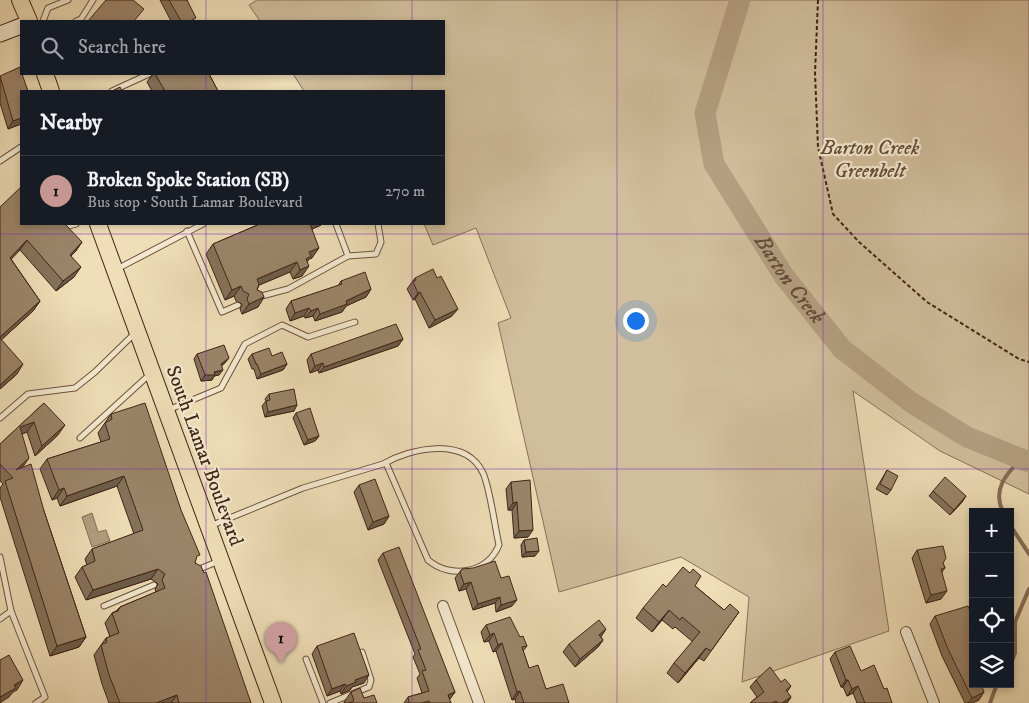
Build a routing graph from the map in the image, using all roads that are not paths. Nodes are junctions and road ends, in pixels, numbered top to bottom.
1 (20, 0) edge
2 (68, 0) edge
3 (93, 0) edge
4 (29, 20) edge
5 (43, 20) edge
6 (78, 20) edge
7 (20, 26) edge
8 (0, 34) edge
9 (45, 75) edge
10 (147, 75) edge
11 (128, 85) junction
12 (50, 90) edge
13 (115, 90) edge
14 (131, 90) edge
15 (20, 148) edge
16 (0, 161) edge
17 (73, 225) edge
18 (98, 225) edge
19 (200, 225) edge
20 (336, 225) edge
21 (378, 225) edge
22 (59, 229) edge
23 (187, 230) junction
24 (348, 256) junction
25 (114, 270) junction
26 (254, 298) edge
27 (238, 305) dead end
28 (355, 322) dead end
29 (136, 332) junction
30 (152, 373) junction
31 (166, 411) junction
32 (0, 418) edge
33 (80, 438) dead end
34 (386, 463) junction
35 (207, 527) junction
36 (0, 557) edge
37 (220, 561) junction
38 (192, 572) edge
39 (154, 586) dead end
40 (104, 606) dead end
41 (443, 606) dead end
42 (11, 611) junction
43 (0, 619) edge
44 (906, 632) dead end
45 (362, 652) edge
46 (306, 659) dead end
47 (36, 703) edge
48 (272, 703) edge
49 (323, 703) edge
50 (330, 703) edge
51 (479, 703) edge
52 (934, 703) edge

1 - 4 main road
2 - 5 lane
3 - 6 lane
7 - 8 street
9 - 12 main road
10 - 11 lane
11 - 13 lane
11 - 14 lane
15 - 16 lane
17 - 22 lane
18 - 25 main road, South Lamar Boulevard
19 - 23 lane
20 - 24 lane
21 - 24 lane
23 - 25 lane
23 - 27 lane
24 - 26 lane
25 - 29 main road, South Lamar Boulevard
28 - 31 lane
29 - 30 main road, South Lamar Boulevard
29 - 32 lane
30 - 31 main road, South Lamar Boulevard
30 - 33 lane
31 - 35 main road, South Lamar Boulevard
34 - 34 lane
34 - 35 lane
35 - 37 main road, South Lamar Boulevard
36 - 42 lane
37 - 38 lane
37 - 48 main road, South Lamar Boulevard
39 - 40 lane
41 - 51 street
42 - 43 lane
42 - 47 lane
44 - 52 street
45 - 50 lane
46 - 49 lane

